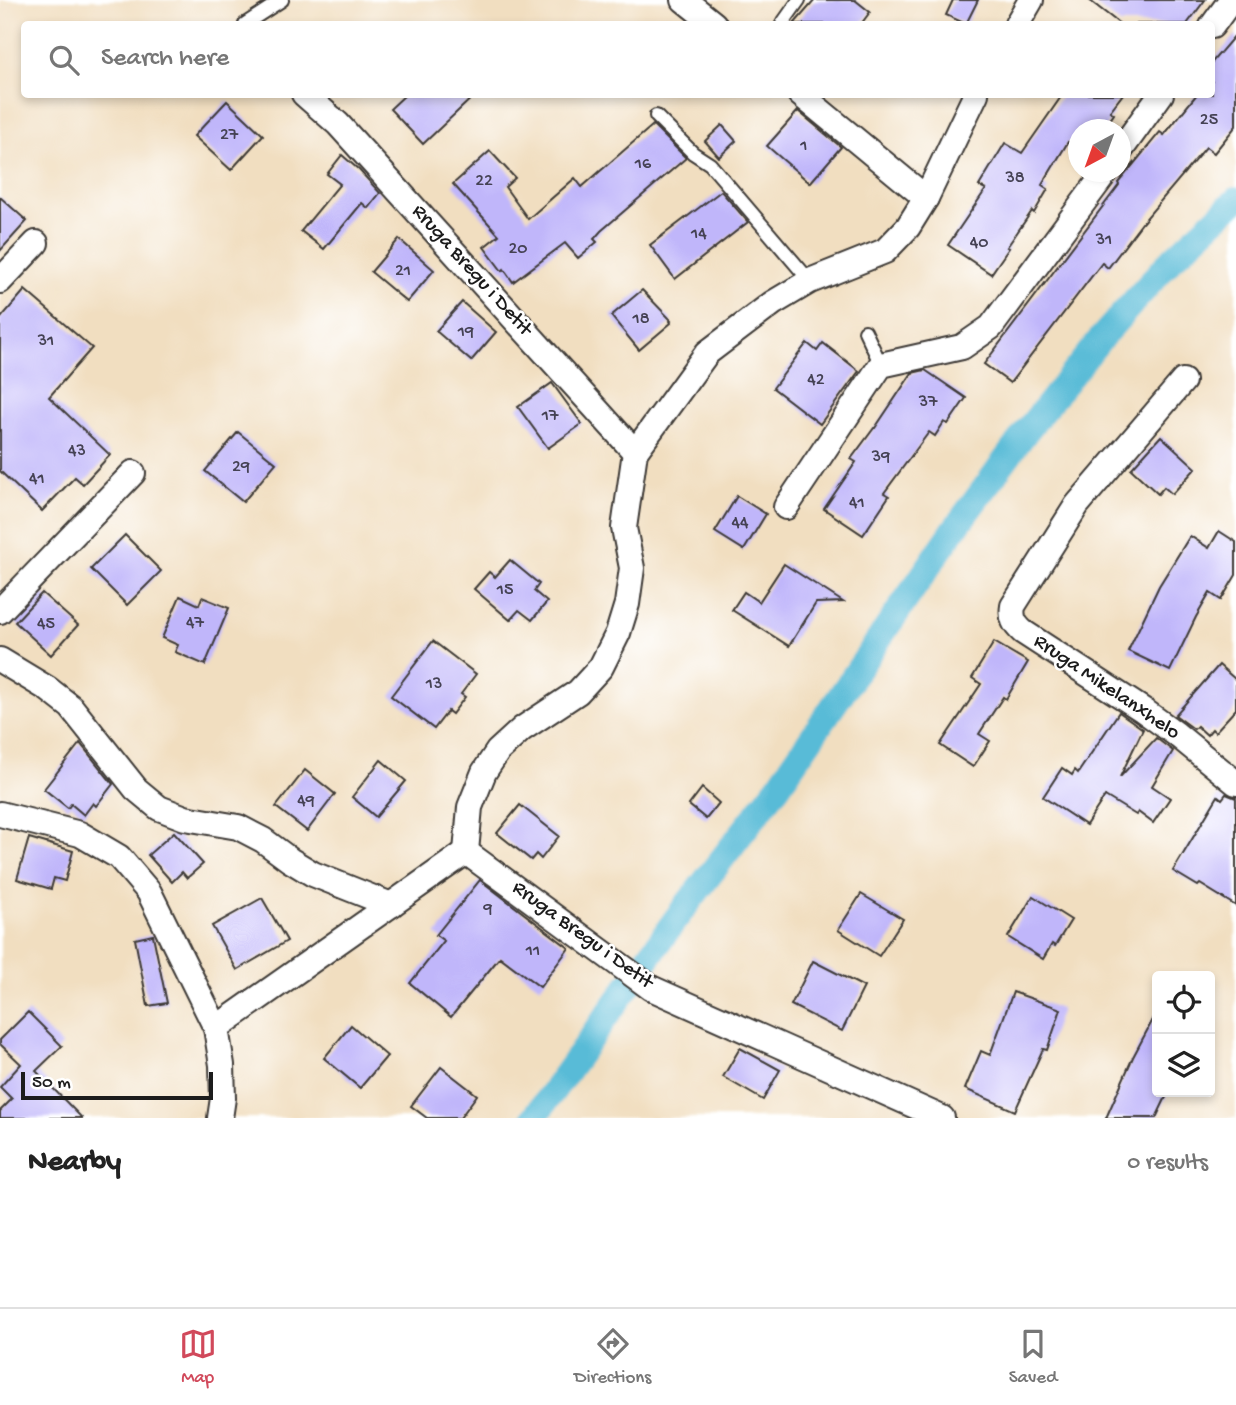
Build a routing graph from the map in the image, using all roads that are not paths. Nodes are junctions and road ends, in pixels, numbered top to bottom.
1 (282, 0) edge
2 (684, 0) edge
3 (799, 0) edge
4 (1031, 0) edge
5 (1231, 0) edge
6 (250, 21) edge
7 (710, 21) edge
8 (784, 21) edge
9 (1019, 21) edge
10 (1215, 22) edge
11 (308, 98) edge
12 (805, 98) edge
13 (974, 98) edge
14 (1158, 98) edge
15 (656, 116) dead end
16 (1131, 137) edge
17 (1099, 182) edge
18 (926, 198) junction
19 (36, 243) dead end
20 (0, 281) edge
21 (810, 281) junction
22 (866, 331) dead end
23 (881, 365) junction
24 (1183, 381) dead end
25 (635, 452) junction
26 (133, 473) dead end
27 (786, 507) dead end
28 (0, 611) edge
29 (0, 660) edge
30 (1236, 783) edge
31 (0, 814) edge
32 (466, 852) junction
33 (391, 905) junction
34 (216, 1028) junction
35 (220, 1118) edge
36 (942, 1118) edge

1 - 6 lane
2 - 7 street
3 - 8 lane
4 - 9 street
5 - 10 street
11 - 25 street, Rruga Bregu i Detit
12 - 18 street
13 - 18 street
14 - 16 street
15 - 21 lane
17 - 23 street
18 - 21 street
19 - 20 street
21 - 25 street
22 - 23 lane
23 - 27 street
24 - 30 street, Rruga Mikelanxhelo
25 - 32 street
26 - 28 street
29 - 33 street
31 - 34 street
32 - 33 street
32 - 36 street, Rruga Bregu i Detit
33 - 34 street
34 - 35 street

